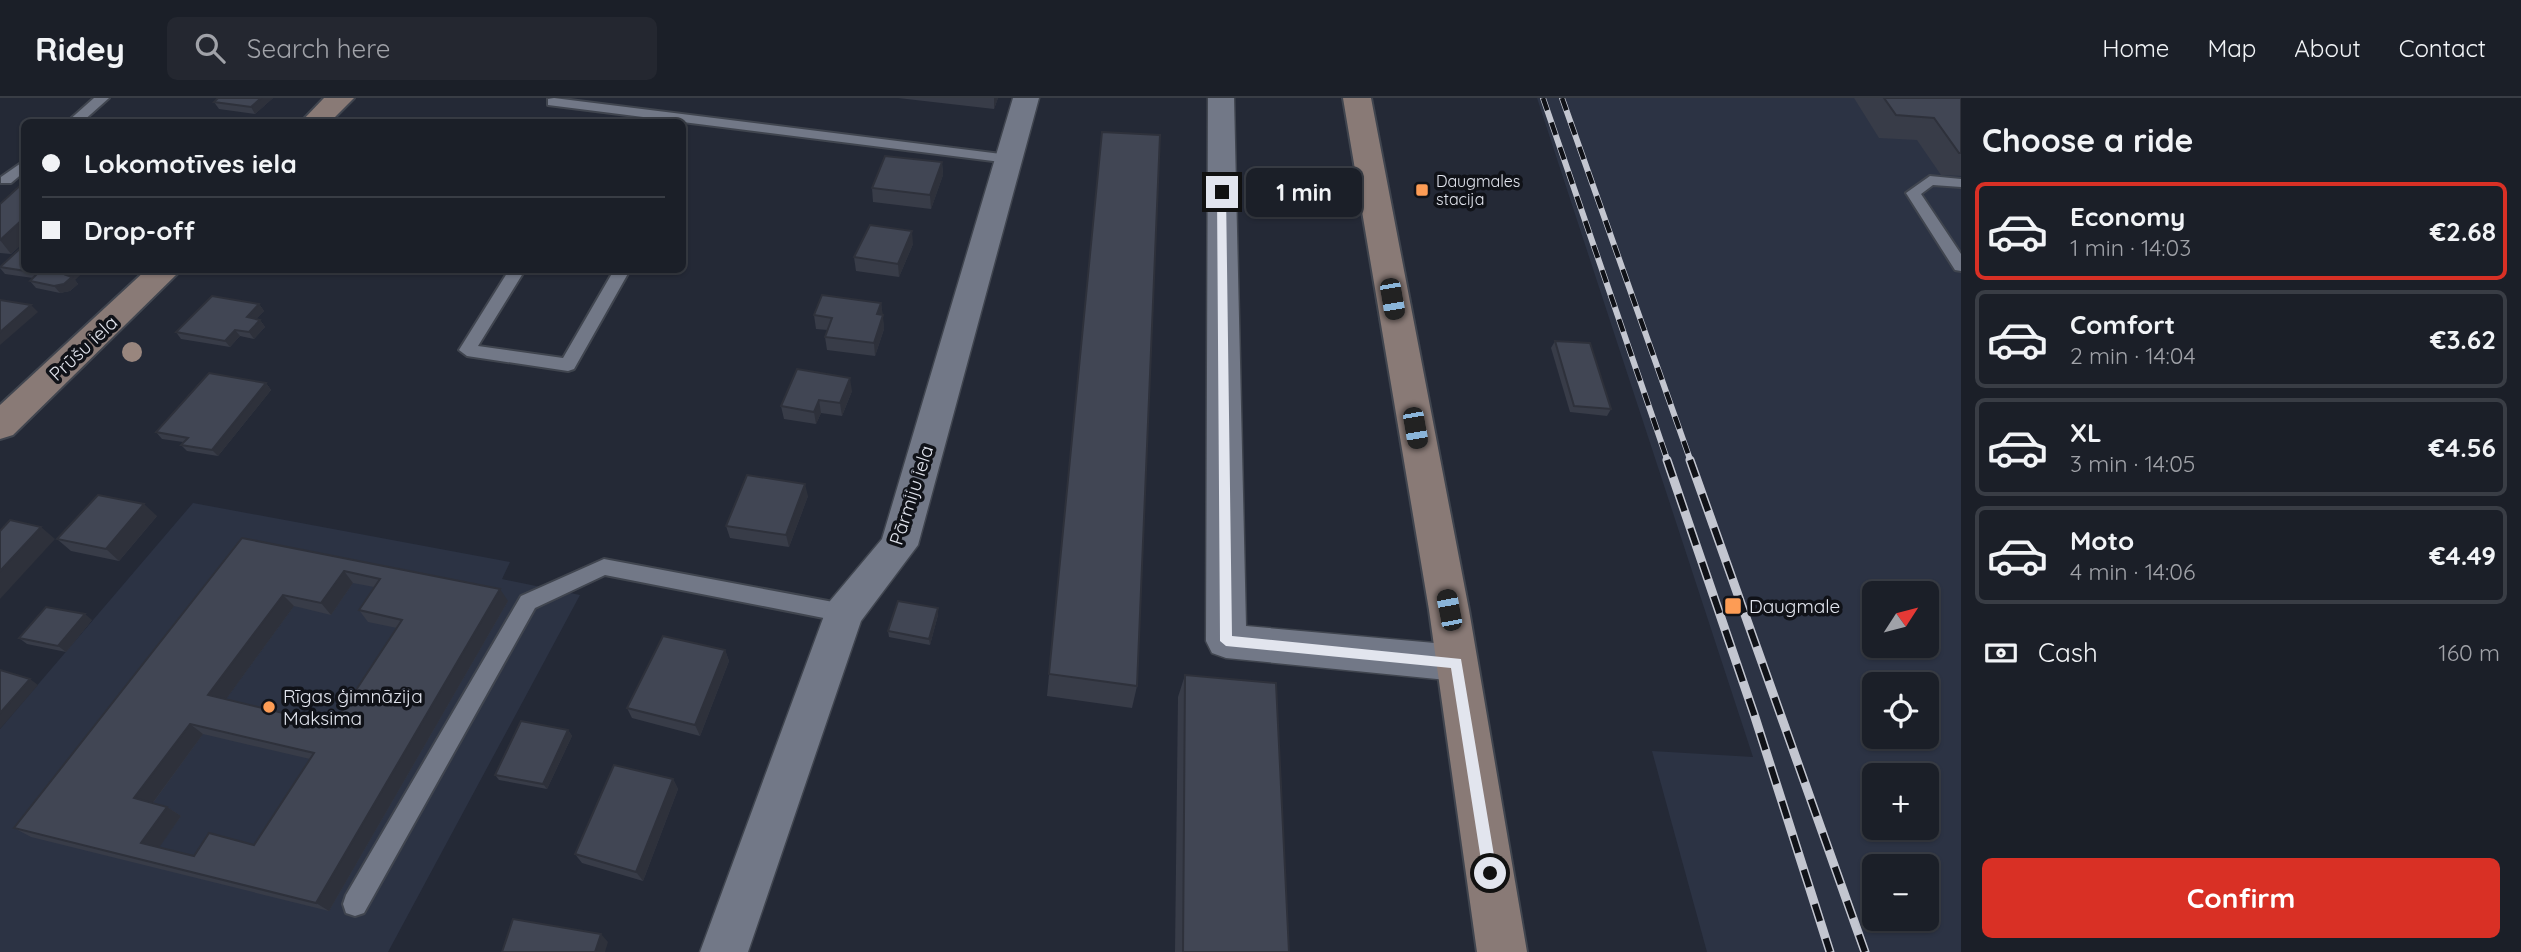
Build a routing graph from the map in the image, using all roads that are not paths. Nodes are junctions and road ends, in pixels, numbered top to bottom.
1 (102, 98) edge
2 (340, 98) edge
3 (1026, 98) edge
4 (1221, 98) edge
5 (1357, 98) edge
6 (554, 102) dead end
7 (78, 119) edge
8 (318, 119) edge
9 (1009, 159) junction
10 (21, 167) edge
11 (6, 180) dead end
12 (1961, 183) edge
13 (1961, 266) edge
14 (162, 273) edge
15 (515, 273) edge
16 (620, 273) edge
17 (0, 426) edge
18 (844, 613) junction
19 (1457, 663) junction
20 (355, 904) dead end
21 (724, 952) edge
22 (1502, 952) edge

1 - 7 lane
2 - 8 street
3 - 9 street, Pārmiju iela
4 - 19 street
5 - 19 street
6 - 9 lane
9 - 18 street, Pārmiju iela
10 - 11 lane
12 - 13 lane
14 - 17 street, Prūšu iela
15 - 16 lane
18 - 20 lane
18 - 21 street, Pārmiju iela
19 - 22 street

